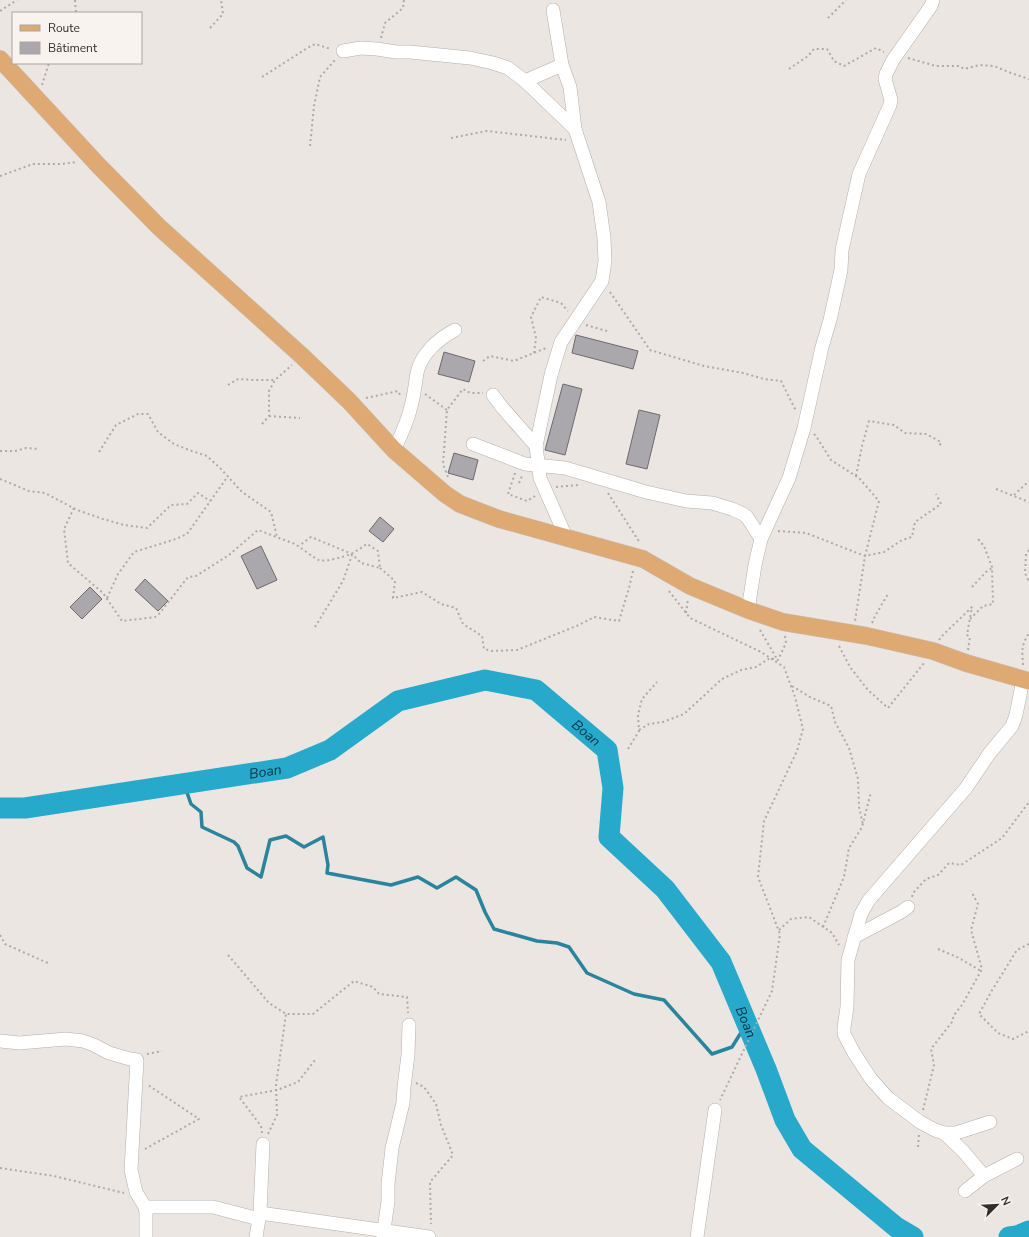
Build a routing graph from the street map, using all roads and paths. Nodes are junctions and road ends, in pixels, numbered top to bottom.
1 (17, 0) edge
2 (75, 0) edge
3 (221, 0) edge
4 (404, 0) edge
5 (846, 0) edge
6 (933, 0) edge
7 (553, 10) dead end
8 (0, 11) edge
9 (76, 12) edge
10 (828, 18) dead end
11 (210, 28) dead end
12 (378, 49) junction
13 (343, 51) junction
14 (0, 59) edge
15 (49, 64) edge
16 (562, 65) junction
17 (262, 77) dead end
18 (525, 81) junction
19 (37, 99) junction
20 (575, 129) junction
21 (451, 138) dead end
22 (579, 142) junction
23 (310, 146) dead end
24 (98, 165) junction
25 (0, 176) edge
26 (602, 281) junction
27 (574, 321) junction
28 (455, 330) dead end
29 (607, 331) dead end
30 (561, 342) junction
31 (534, 353) junction
32 (302, 356) junction
33 (483, 361) dead end
34 (275, 380) junction
35 (228, 385) dead end
36 (415, 388) junction
37 (494, 395) joint
38 (349, 401) junction
39 (447, 410) junction
40 (410, 411) junction
41 (269, 416) junction
42 (300, 418) dead end
43 (262, 424) dead end
44 (804, 428) junction
45 (473, 444) dead end
46 (536, 446) junction
47 (939, 448) dead end
48 (39, 449) dead end
49 (394, 450) junction
50 (0, 451) edge
51 (99, 452) dead end
52 (519, 461) junction
53 (537, 465) junction
54 (228, 476) junction
55 (856, 476) junction
56 (448, 477) dead end
57 (0, 479) edge
58 (1029, 481) edge
59 (579, 485) dead end
60 (543, 488) junction
61 (996, 489) dead end
62 (607, 492) dead end
63 (936, 494) dead end
64 (1014, 495) junction
65 (210, 501) junction
66 (1029, 502) edge
67 (74, 508) junction
68 (277, 537) junction
69 (566, 537) junction
70 (761, 539) junction
71 (978, 539) dead end
72 (299, 546) junction
73 (1029, 550) edge
74 (640, 552) junction
75 (352, 554) junction
76 (865, 556) junction
77 (380, 568) junction
78 (992, 568) junction
79 (1029, 582) edge
80 (972, 587) dead end
81 (667, 589) dead end
82 (888, 594) dead end
83 (106, 599) junction
84 (748, 610) junction
85 (970, 620) junction
86 (783, 622) junction
87 (314, 627) dead end
88 (759, 628) dead end
89 (853, 633) junction
90 (1029, 633) edge
91 (933, 651) junction
92 (770, 658) junction
93 (778, 660) junction
94 (966, 663) junction
95 (1026, 681) edge
96 (657, 682) dead end
97 (791, 686) junction
98 (639, 730) junction
99 (628, 749) dead end
100 (870, 792) dead end
101 (1029, 802) edge
102 (863, 825) junction
103 (970, 891) dead end
104 (908, 907) joint
105 (823, 927) junction
106 (779, 930) junction
107 (0, 935) edge
108 (854, 937) junction
109 (1029, 944) edge
110 (938, 949) dead end
111 (228, 955) dead end
112 (848, 960) junction
113 (50, 964) dead end
114 (981, 971) junction
115 (286, 1014) junction
116 (409, 1025) joint
117 (1029, 1031) edge
118 (0, 1041) edge
119 (315, 1060) dead end
120 (137, 1077) junction
121 (406, 1078) junction
122 (277, 1090) junction
123 (715, 1110) joint
124 (920, 1122) junction
125 (990, 1122) dead end
126 (944, 1133) junction
127 (264, 1144) junction
128 (918, 1147) dead end
129 (131, 1157) junction
130 (1017, 1159) dead end
131 (0, 1168) edge
132 (984, 1176) junction
133 (965, 1191) dead end
134 (136, 1192) junction
135 (145, 1207) junction
136 (259, 1216) junction
137 (430, 1233) edge
138 (383, 1234) edge
139 (146, 1237) edge
140 (256, 1237) edge
141 (698, 1237) edge

1 - 8 path
2 - 9 path
3 - 11 path
4 - 12 path
5 - 10 path
6 - 44 street
7 - 16 street
12 - 13 street
12 - 18 street
13 - 17 path
13 - 23 path
14 - 19 main road
15 - 19 path
16 - 18 street
16 - 20 street
18 - 20 street
19 - 24 main road
20 - 22 street
21 - 22 path
22 - 26 street
24 - 25 path
24 - 32 main road
26 - 27 street
26 - 44 path
27 - 29 path
27 - 30 street
27 - 31 path
28 - 36 street
30 - 31 path
30 - 46 street
31 - 33 path
32 - 34 path
32 - 38 main road
34 - 35 path
34 - 41 path
36 - 39 path
36 - 40 street
37 - 39 path
37 - 46 street
38 - 40 path
38 - 49 main road
39 - 56 path
40 - 49 street
41 - 42 path
41 - 43 path
44 - 55 path
44 - 70 street
45 - 52 street
46 - 53 street
47 - 55 path
48 - 50 path
49 - 69 main road
51 - 54 path
52 - 53 street
52 - 60 path
53 - 60 street
53 - 70 street
54 - 65 path
54 - 68 path
55 - 76 path
57 - 67 path
58 - 64 path
59 - 60 path
60 - 69 street
61 - 64 path
62 - 74 path
63 - 76 path
64 - 66 path
65 - 67 path
65 - 83 path
67 - 83 path
68 - 72 path
68 - 83 path
69 - 74 main road
70 - 76 path
70 - 84 street
71 - 78 path
72 - 75 path
72 - 75 path
73 - 79 path
74 - 77 path
74 - 84 main road
75 - 77 path
75 - 77 path
75 - 87 path
76 - 89 path
78 - 80 path
78 - 85 path
81 - 92 path
82 - 89 path
84 - 86 main road
85 - 91 path
85 - 94 path
86 - 89 main road
86 - 93 path
88 - 93 path
89 - 91 main road
89 - 91 path
90 - 95 path
91 - 94 main road
92 - 93 path
92 - 97 path
92 - 98 path
94 - 95 main road
95 - 108 street
96 - 98 path
97 - 102 path
97 - 106 path
98 - 99 path
100 - 102 path
101 - 104 path
102 - 105 path
103 - 114 path
104 - 108 street
105 - 106 path
105 - 112 path
106 - 123 path
107 - 113 path
108 - 112 street
109 - 117 path
110 - 114 path
111 - 115 path
112 - 124 street
114 - 124 path
115 - 116 path
115 - 122 path
116 - 121 street
118 - 120 street
119 - 122 path
120 - 129 street
120 - 129 path
121 - 137 path
121 - 138 street
122 - 127 path
122 - 127 path
123 - 141 street
124 - 126 street
124 - 128 path
125 - 126 street
126 - 132 street
127 - 136 street
129 - 134 street
130 - 132 street
131 - 134 path
132 - 133 street
134 - 135 street
135 - 136 street
135 - 139 street
136 - 138 street
136 - 140 street
137 - 138 street

